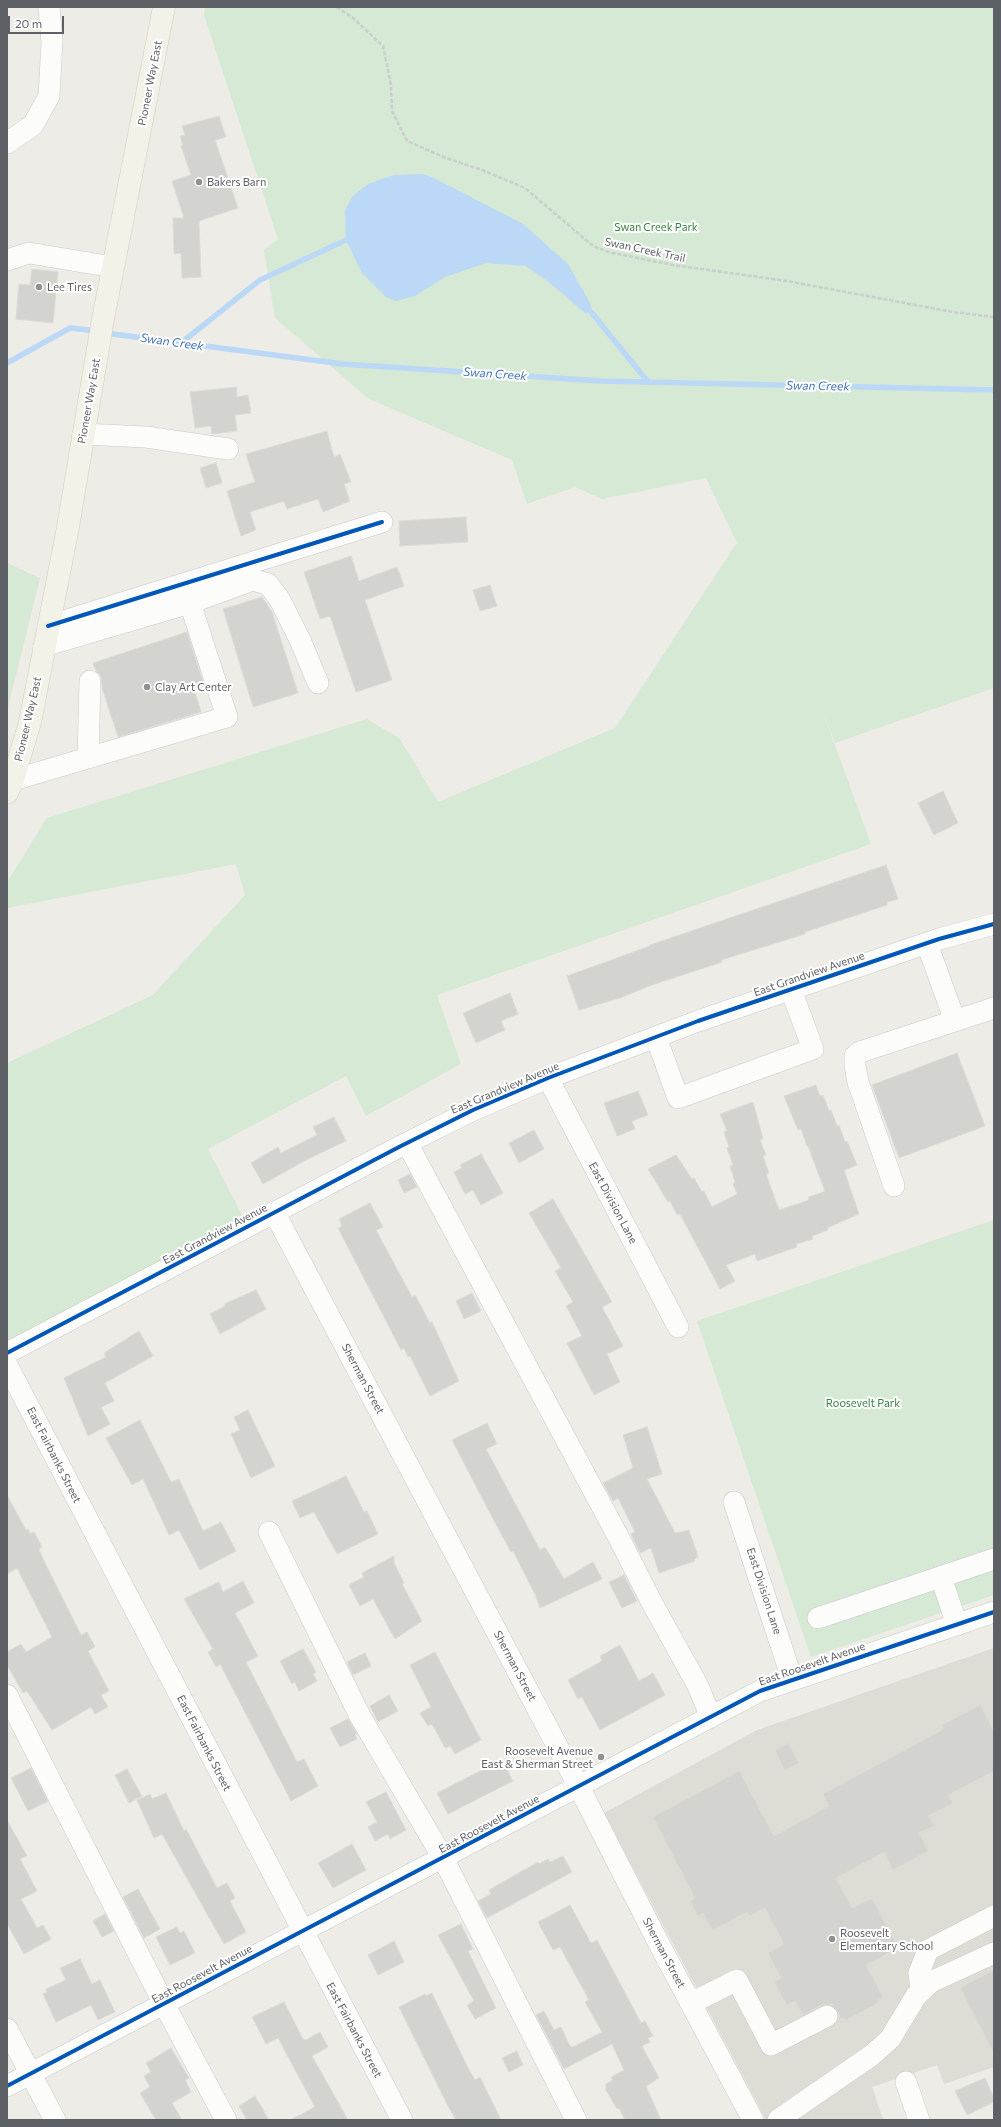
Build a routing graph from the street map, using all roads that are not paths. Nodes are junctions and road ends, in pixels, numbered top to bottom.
1 (49, 7) edge
2 (164, 7) edge
3 (7, 143) edge
4 (7, 260) edge
5 (113, 267) junction
6 (82, 434) junction
7 (228, 449) dead end
8 (382, 522) dead end
9 (190, 603) junction
10 (46, 636) junction
11 (90, 681) dead end
12 (318, 683) dead end
13 (88, 758) junction
14 (10, 786) edge
15 (994, 924) edge
16 (927, 944) junction
17 (791, 990) junction
18 (994, 1008) edge
19 (954, 1021) junction
20 (656, 1037) junction
21 (548, 1078) junction
22 (407, 1143) junction
23 (894, 1186) dead end
24 (274, 1212) junction
25 (678, 1328) dead end
26 (7, 1353) edge
27 (7, 1364) edge
28 (734, 1502) dead end
29 (269, 1532) dead end
30 (994, 1560) edge
31 (941, 1577) junction
32 (994, 1612) edge
33 (818, 1618) dead end
34 (957, 1624) junction
35 (792, 1679) junction
36 (7, 1695) edge
37 (711, 1717) junction
38 (579, 1787) junction
39 (443, 1858) junction
40 (994, 1916) edge
41 (302, 1932) junction
42 (994, 1953) edge
43 (921, 1992) junction
44 (690, 2003) junction
45 (164, 2004) junction
46 (827, 2016) dead end
47 (7, 2029) edge
48 (31, 2073) junction
49 (906, 2082) dead end
50 (7, 2086) edge
51 (55, 2120) edge
52 (226, 2120) edge
53 (402, 2120) edge
54 (576, 2120) edge
55 (753, 2120) edge
56 (778, 2120) edge
57 (919, 2120) edge

1 - 3 street
2 - 5 main road, Pioneer Way East
4 - 5 street
5 - 6 main road, Pioneer Way East
6 - 7 street
6 - 10 main road, Pioneer Way East
8 - 10 street
9 - 10 street
9 - 12 street
9 - 13 street
10 - 14 main road, Pioneer Way East
11 - 13 street
13 - 14 street
15 - 16 street, East Grandview Avenue
16 - 17 street, East Grandview Avenue
16 - 19 street
17 - 20 street, East Grandview Avenue
17 - 20 street
18 - 19 street
19 - 23 street
20 - 21 street, East Grandview Avenue
21 - 22 street, East Grandview Avenue
21 - 25 street, East Division Lane
22 - 24 street, East Grandview Avenue
22 - 37 street
24 - 26 street, East Grandview Avenue
24 - 38 street, Sherman Street
27 - 41 street, East Fairbanks Street
28 - 35 street, East Division Lane
29 - 39 street
30 - 31 street
31 - 33 street
31 - 34 street
32 - 34 street, East Roosevelt Avenue
34 - 35 street, East Roosevelt Avenue
35 - 37 street, East Roosevelt Avenue
36 - 45 street
37 - 38 street, East Roosevelt Avenue
38 - 39 street, East Roosevelt Avenue
38 - 44 street, Sherman Street
39 - 41 street, East Roosevelt Avenue
39 - 54 street
40 - 43 street
41 - 45 street, East Roosevelt Avenue
41 - 53 street, East Fairbanks Street
42 - 43 street
43 - 56 street
44 - 46 street
44 - 55 street, Sherman Street
45 - 48 street, East Roosevelt Avenue
45 - 52 street
47 - 48 street
48 - 50 street, East Roosevelt Avenue
48 - 51 street
49 - 57 street

